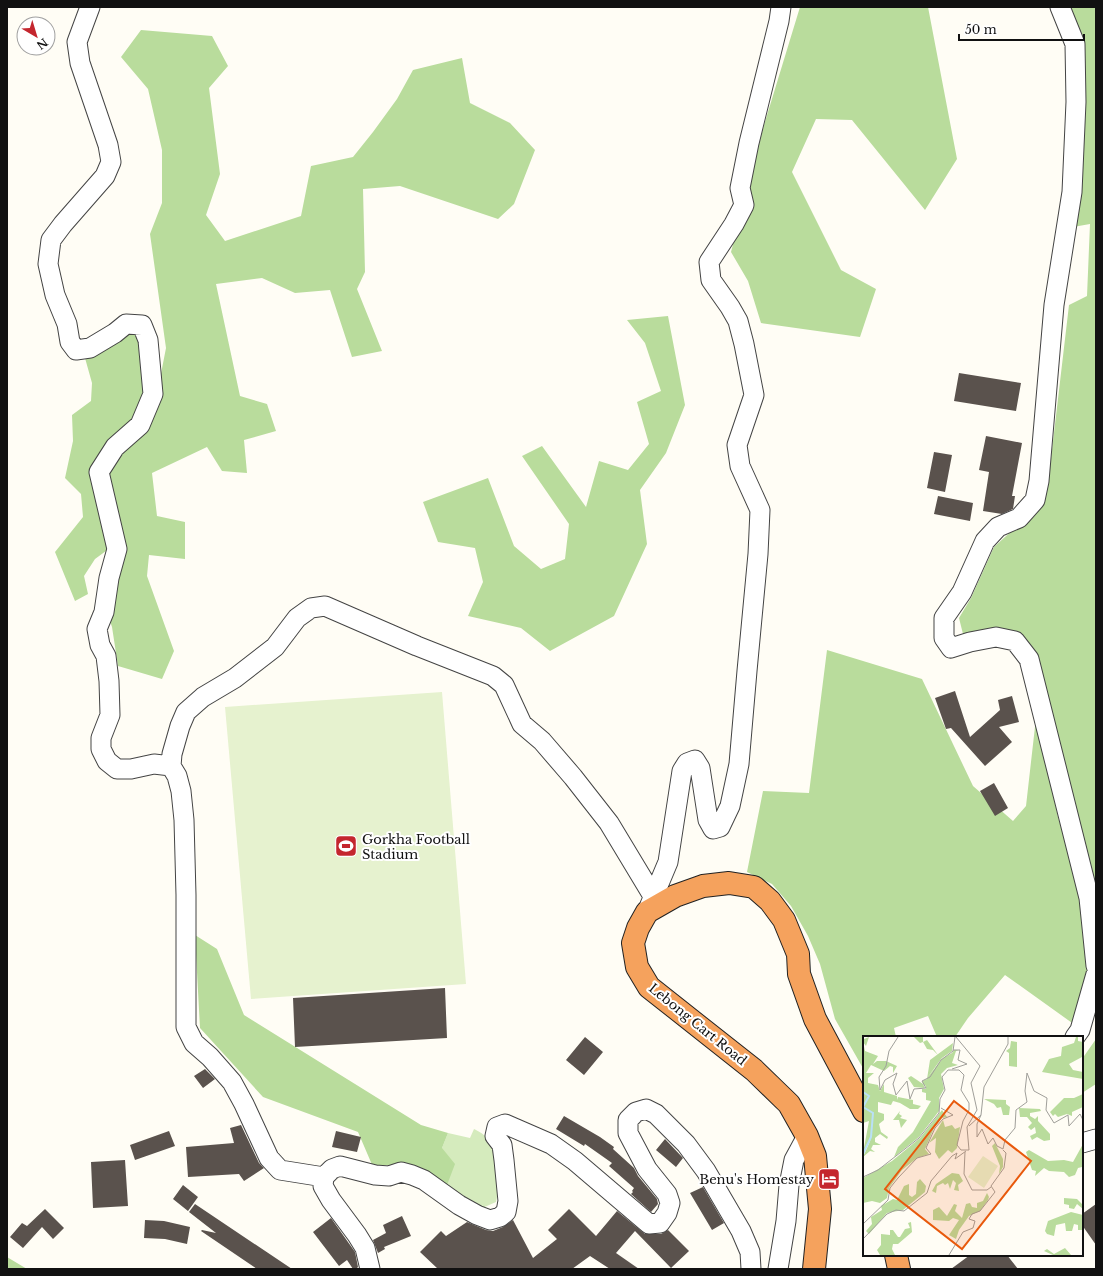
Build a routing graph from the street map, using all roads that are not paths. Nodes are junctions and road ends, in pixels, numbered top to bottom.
1 (90, 7) edge
2 (781, 7) edge
3 (1060, 7) edge
4 (171, 766) junction
5 (650, 904) junction
6 (1096, 966) edge
7 (1096, 974) edge
8 (1077, 1036) edge
9 (863, 1108) edge
10 (807, 1136) junction
11 (1096, 1139) edge
12 (1083, 1143) edge
13 (324, 1177) junction
14 (896, 1256) edge
15 (370, 1269) edge
16 (751, 1269) edge
17 (778, 1269) edge
18 (814, 1269) edge
19 (899, 1269) edge

1 - 4 street
2 - 5 street
3 - 6 street
4 - 5 street
4 - 13 street
5 - 9 highway
5 - 10 highway, Lebong Cart Road
7 - 8 street
10 - 17 street
10 - 18 highway, Lebong Cart Road
11 - 12 street
13 - 15 street
13 - 16 street
14 - 19 highway

